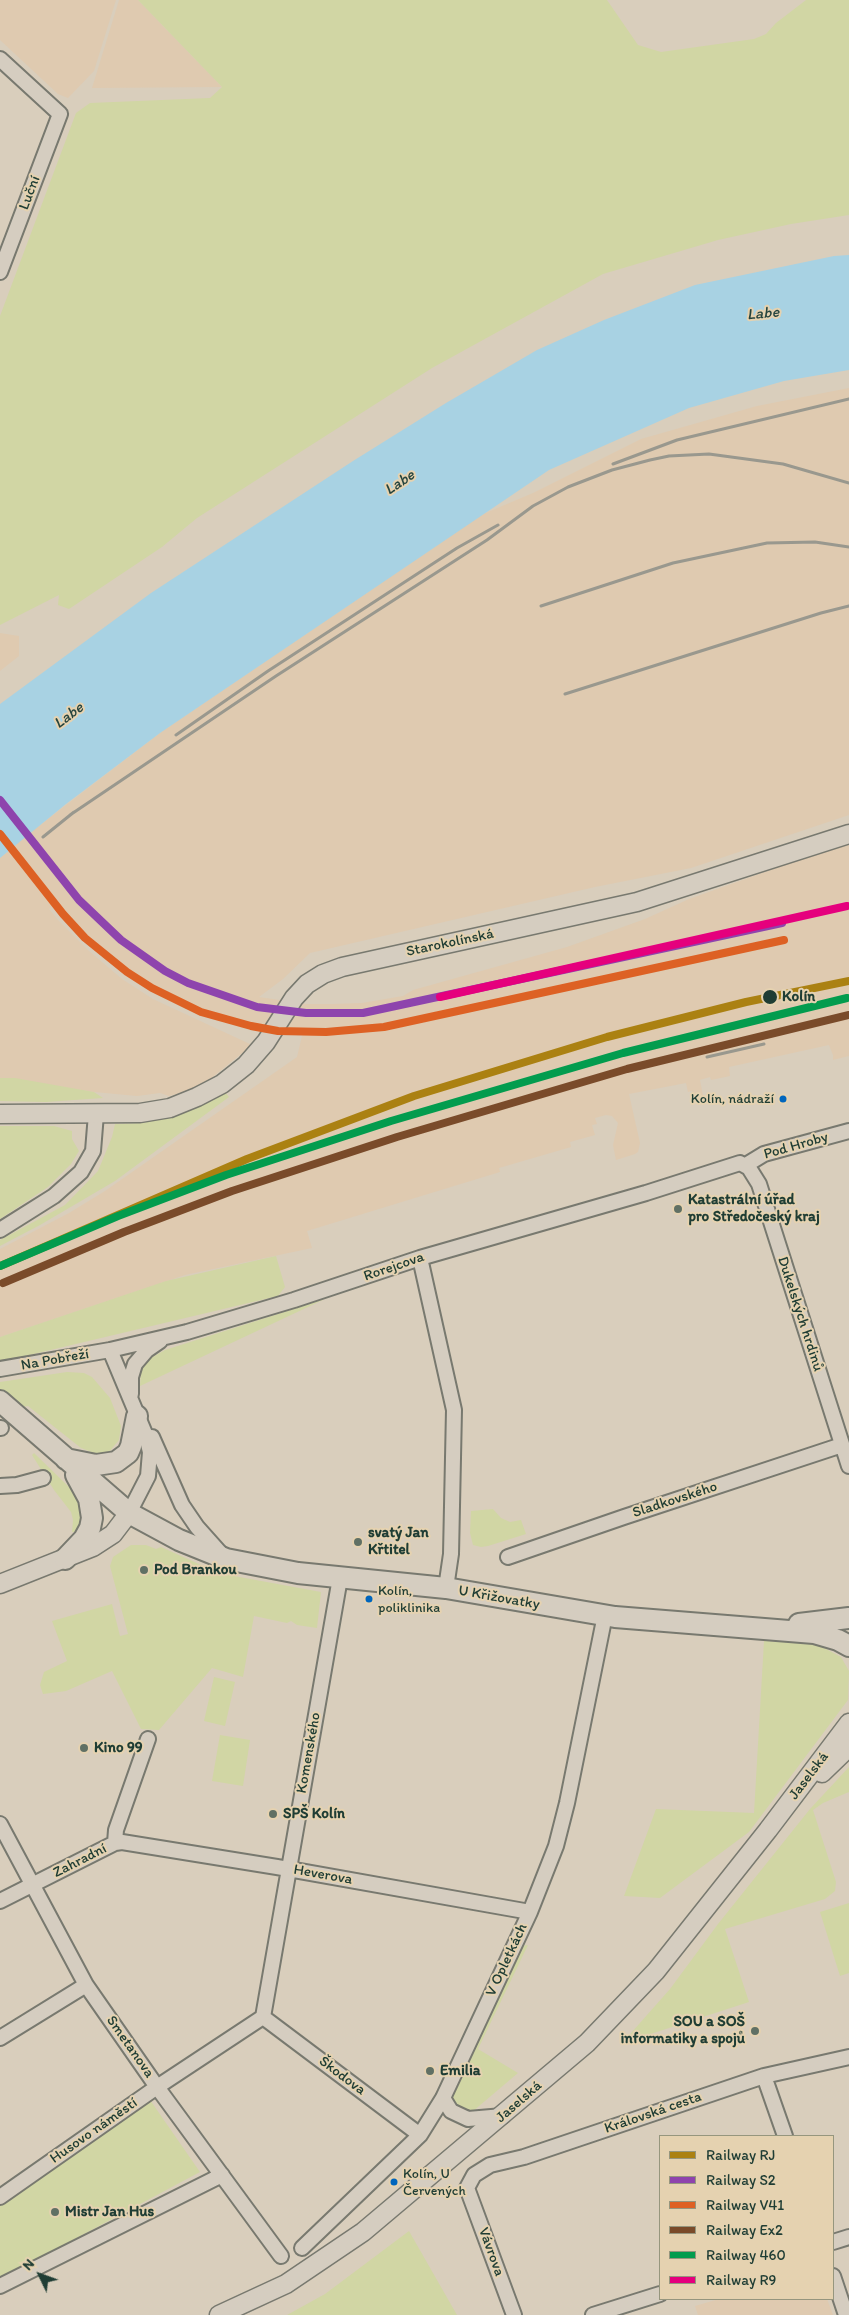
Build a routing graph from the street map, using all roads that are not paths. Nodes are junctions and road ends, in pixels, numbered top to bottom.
1 (0, 59) edge
2 (3, 254) edge
3 (0, 272) edge
4 (849, 834) edge
5 (0, 1114) edge
6 (96, 1114) junction
7 (849, 1132) edge
8 (746, 1165) junction
9 (0, 1230) edge
10 (420, 1258) junction
11 (166, 1338) junction
12 (110, 1350) junction
13 (0, 1369) edge
14 (0, 1401) edge
15 (135, 1410) junction
16 (842, 1445) junction
17 (62, 1456) junction
18 (849, 1466) edge
19 (43, 1478) dead end
20 (0, 1486) edge
21 (129, 1513) junction
22 (508, 1557) dead end
23 (66, 1559) junction
24 (226, 1559) junction
25 (340, 1578) junction
26 (0, 1584) edge
27 (446, 1588) junction
28 (605, 1615) junction
29 (849, 1618) edge
30 (760, 1628) junction
31 (849, 1629) edge
32 (849, 1646) edge
33 (849, 1663) edge
34 (849, 1710) edge
35 (849, 1722) edge
36 (148, 1739) dead end
37 (849, 1743) edge
38 (849, 1747) edge
39 (818, 1770) junction
40 (0, 1824) edge
41 (115, 1843) junction
42 (289, 1869) junction
43 (32, 1885) junction
44 (0, 1901) edge
45 (530, 1912) junction
46 (86, 1985) junction
47 (263, 2017) junction
48 (0, 2038) edge
49 (849, 2057) edge
50 (764, 2076) junction
51 (157, 2087) junction
52 (443, 2098) junction
53 (503, 2116) junction
54 (420, 2135) junction
55 (785, 2135) edge
56 (222, 2175) junction
57 (468, 2188) joint
58 (0, 2197) edge
59 (849, 2237) edge
60 (834, 2242) edge
61 (302, 2248) dead end
62 (281, 2256) dead end
63 (834, 2279) edge
64 (0, 2286) edge
65 (659, 2294) edge
66 (219, 2315) edge
67 (514, 2315) edge
68 (593, 2315) edge
69 (846, 2315) edge

1 - 2 street, Luční
2 - 3 street, Luční
4 - 6 street, Starokolínská
5 - 6 street, Starokolínská
6 - 9 street
7 - 8 street, Pod Hroby
8 - 10 street, Rorejcova
8 - 16 street, Dukelských hrdinů
10 - 11 street, Rorejcova
10 - 27 street
11 - 12 street, Rorejcova
11 - 15 street
12 - 13 street, Na Pobřeží
12 - 15 street
14 - 17 main road
15 - 17 main road
15 - 21 street
15 - 24 street
16 - 18 street, Dukelských hrdinů
16 - 22 street, Sladkovského
17 - 21 main road, U Křižovatky
17 - 23 main road
19 - 20 street
21 - 23 street
21 - 24 main road, U Křižovatky
23 - 26 street
24 - 25 main road, U Křižovatky
25 - 27 main road, U Křižovatky
25 - 42 street, Komenského
27 - 28 main road, U Křižovatky
28 - 30 main road, U Křižovatky
28 - 45 street, V Opletkách
29 - 30 main road
30 - 31 main road, U Křižovatky
30 - 32 main road, U Křižovatky
30 - 33 main road
34 - 39 street
35 - 39 street, Jaselská
36 - 41 street, Zahradní
37 - 39 street, Jaselská
38 - 39 street
39 - 53 street, Jaselská
40 - 43 street, Smetanova
41 - 42 street, Heverova
41 - 43 street, Zahradní
42 - 45 street, Heverova
42 - 47 street, Komenského
43 - 44 street, Zahradní
43 - 46 street, Smetanova
45 - 52 street, V Opletkách
46 - 48 street
46 - 51 street, Smetanova
47 - 51 street, Husovo náměstí
47 - 54 street, Škodova
49 - 50 street, Královská cesta
50 - 55 street
50 - 57 street, Královská cesta
51 - 56 street, Smetanova
51 - 58 street, Husovo náměstí
52 - 53 street
52 - 54 street, V Opletkách
53 - 66 street, Jaselská
54 - 61 street, V Opletkách
56 - 62 street, Smetanova
56 - 64 street
57 - 67 street, Vávrova
59 - 60 street
63 - 69 street
65 - 68 street

